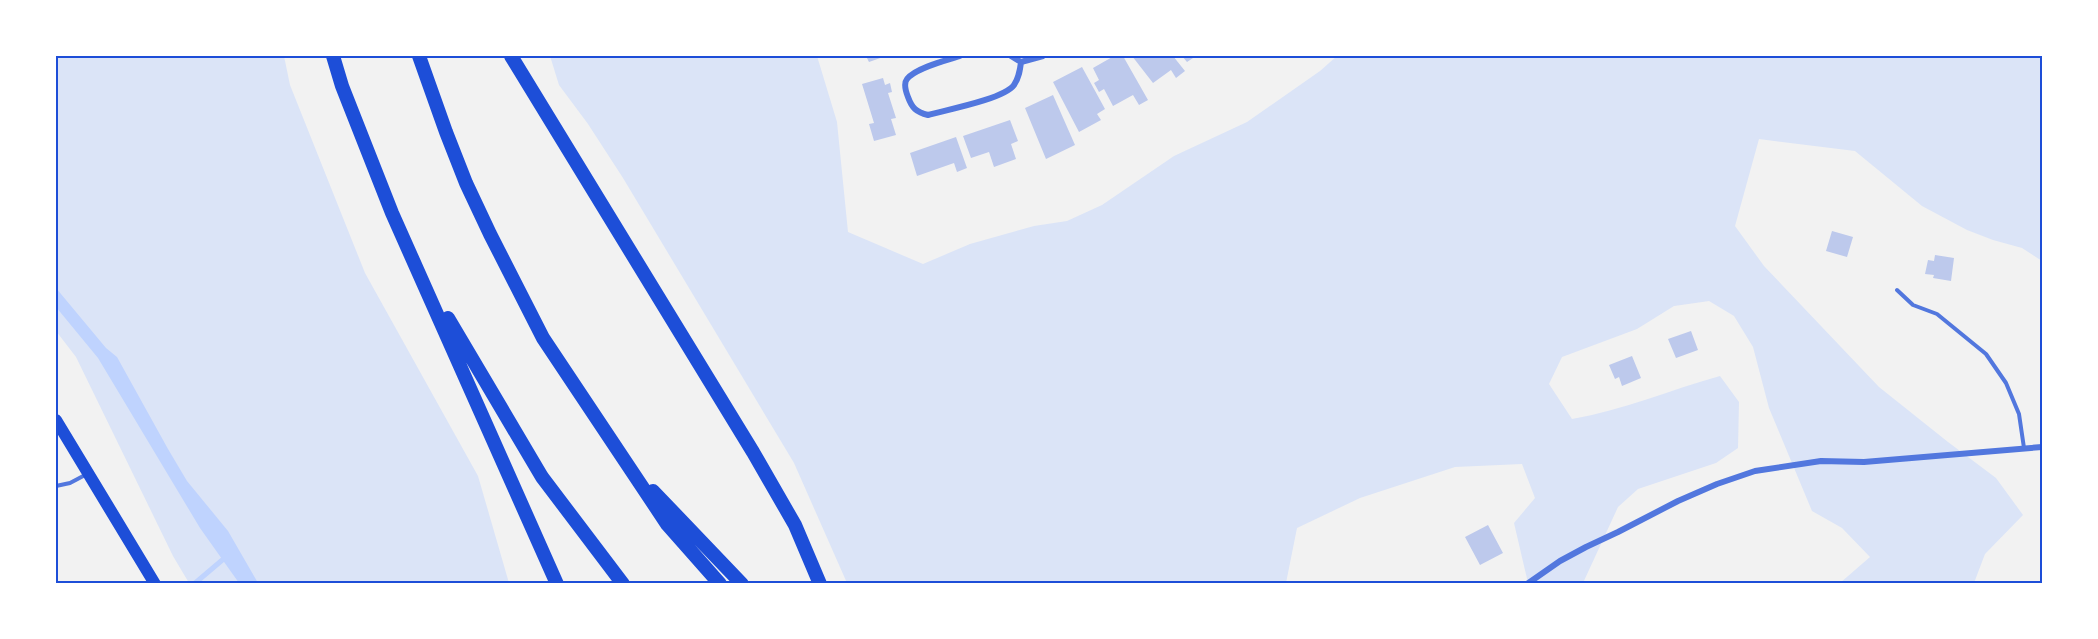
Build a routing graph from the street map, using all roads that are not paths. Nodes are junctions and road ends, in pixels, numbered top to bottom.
1 (333, 56) edge
2 (419, 56) edge
3 (511, 56) edge
4 (960, 56) edge
5 (1011, 56) edge
6 (1043, 56) edge
7 (1021, 62) junction
8 (392, 213) junction
9 (1897, 291) dead end
10 (56, 420) edge
11 (2043, 447) edge
12 (617, 449) junction
13 (2024, 449) junction
14 (88, 474) junction
15 (56, 486) edge
16 (155, 584) edge
17 (557, 584) edge
18 (623, 584) edge
19 (720, 584) edge
20 (742, 584) edge
21 (820, 584) edge
22 (1527, 584) edge

1 - 8 highway
2 - 12 highway
3 - 21 highway
4 - 7 street
5 - 7 street
6 - 7 street
8 - 17 highway
8 - 18 highway
9 - 13 lane
10 - 14 main road
11 - 13 street
12 - 19 highway
12 - 20 highway
13 - 22 street
14 - 15 lane
14 - 16 main road

